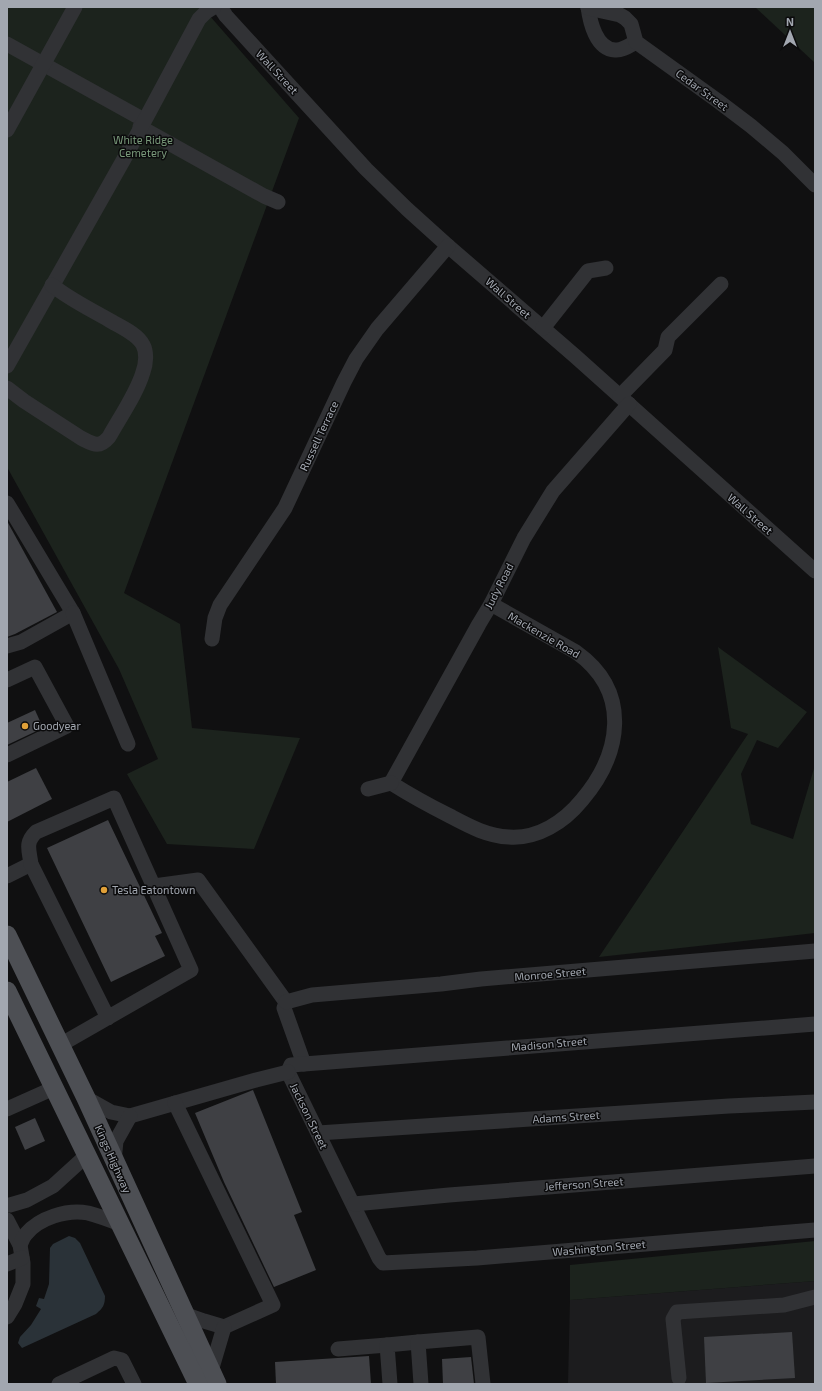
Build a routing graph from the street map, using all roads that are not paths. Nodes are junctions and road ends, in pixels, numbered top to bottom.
1 (74, 7) edge
2 (214, 7) edge
3 (220, 7) edge
4 (588, 8) edge
5 (636, 42) junction
6 (7, 44) edge
7 (43, 63) junction
8 (142, 124) junction
9 (7, 130) edge
10 (815, 185) edge
11 (278, 202) dead end
12 (448, 246) junction
13 (606, 268) dead end
14 (721, 284) dead end
15 (52, 285) junction
16 (542, 328) junction
17 (7, 366) edge
18 (7, 388) edge
19 (625, 400) junction
20 (7, 503) edge
21 (815, 571) edge
22 (491, 604) junction
23 (73, 613) junction
24 (212, 639) dead end
25 (7, 646) edge
26 (7, 680) edge
27 (128, 744) dead end
28 (7, 755) edge
29 (391, 784) junction
30 (368, 789) dead end
31 (31, 864) junction
32 (7, 876) edge
33 (154, 886) junction
34 (7, 935) edge
35 (815, 951) edge
36 (7, 991) edge
37 (286, 1002) junction
38 (108, 1018) junction
39 (815, 1024) edge
40 (60, 1045) junction
41 (304, 1064) junction
42 (288, 1072) junction
43 (54, 1088) junction
44 (86, 1098) junction
45 (815, 1102) edge
46 (175, 1103) junction
47 (7, 1109) edge
48 (130, 1116) junction
49 (318, 1133) junction
50 (87, 1155) junction
51 (114, 1161) junction
52 (815, 1166) edge
53 (354, 1204) junction
54 (7, 1205) edge
55 (7, 1220) edge
56 (120, 1224) junction
57 (815, 1230) edge
58 (21, 1251) junction
59 (383, 1263) joint
60 (7, 1264) edge
61 (815, 1297) edge
62 (815, 1301) edge
63 (184, 1314) junction
64 (7, 1317) edge
65 (224, 1326) junction
66 (418, 1342) junction
67 (387, 1345) junction
68 (338, 1349) dead end
69 (679, 1378) dead end
70 (208, 1380) edge
71 (60, 1384) edge
72 (134, 1384) edge
73 (390, 1384) edge
74 (421, 1384) edge
75 (483, 1384) edge

1 - 7 street
2 - 8 street
3 - 12 street, Wall Street
4 - 5 street
4 - 5 street
5 - 10 street, Cedar Street
6 - 7 street
7 - 8 street
7 - 9 street
8 - 11 street
8 - 15 street
12 - 16 street, Wall Street
12 - 24 street, Russell Terrace
13 - 16 street
14 - 19 street, Judy Road
15 - 17 street
15 - 18 street
16 - 19 street, Wall Street
19 - 21 street, Wall Street
19 - 22 street, Judy Road
20 - 23 street
22 - 29 street, Judy Road
22 - 29 street, Mackenzie Road
23 - 25 street
23 - 27 street
26 - 28 street
29 - 30 street
31 - 32 street
31 - 33 street
31 - 38 street
33 - 37 street
33 - 38 street
34 - 40 main road, Kings Highway
35 - 37 street, Monroe Street
36 - 43 main road, Kings Highway
37 - 41 street
38 - 40 street
39 - 41 street, Madison Street
40 - 44 main road, Kings Highway
41 - 42 street, Madison Street
42 - 46 street, Jackson Street
42 - 49 street, Jackson Street
43 - 47 street
43 - 50 main road, Kings Highway
44 - 48 street
44 - 51 main road, Kings Highway
45 - 49 street, Adams Street
46 - 48 street, Jackson Street
46 - 65 street
48 - 51 street
49 - 53 street, Jackson Street
50 - 54 street
50 - 56 main road, Kings Highway
51 - 63 main road, Kings Highway
52 - 53 street, Jefferson Street
53 - 59 street, Jackson Street
55 - 58 street
56 - 58 street
56 - 70 main road, Kings Highway
57 - 59 street, Washington Street
58 - 60 street
58 - 64 street
61 - 62 street
61 - 69 street
63 - 65 street
63 - 70 main road, Kings Highway
65 - 70 street
66 - 67 street
66 - 74 street
66 - 75 street
67 - 68 street
67 - 73 street
71 - 72 street

